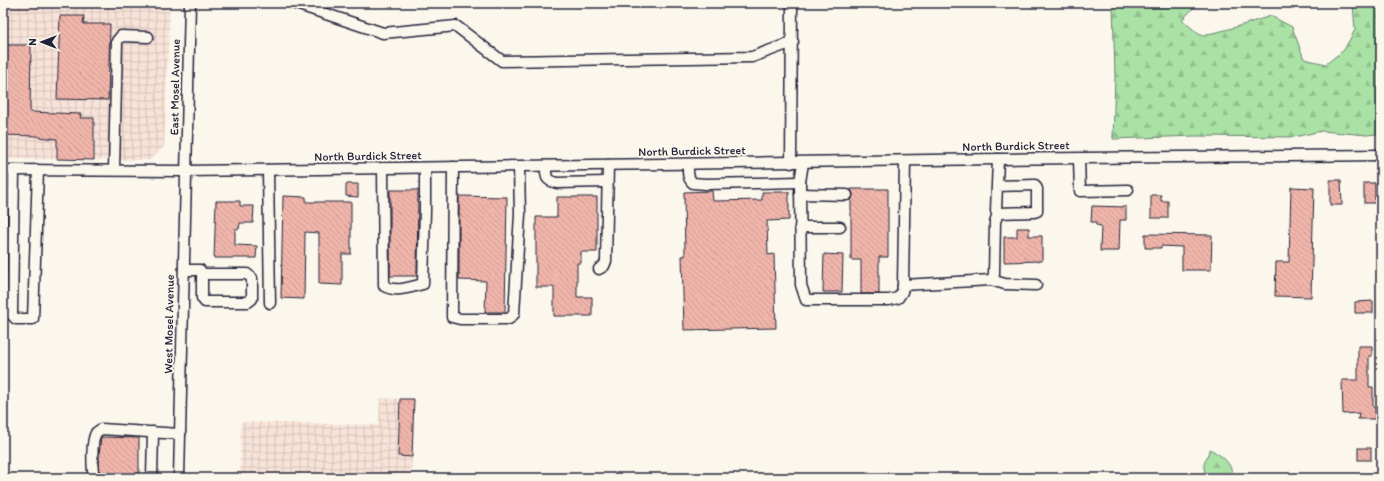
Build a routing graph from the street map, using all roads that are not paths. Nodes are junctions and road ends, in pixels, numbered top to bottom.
1 (190, 3) edge
2 (293, 3) edge
3 (792, 3) edge
4 (148, 37) dead end
5 (793, 42) junction
6 (1381, 154) edge
7 (998, 159) junction
8 (1079, 159) junction
9 (905, 161) junction
10 (791, 163) junction
11 (803, 163) junction
12 (688, 164) junction
13 (608, 165) junction
14 (519, 166) junction
15 (546, 166) junction
16 (576, 166) junction
17 (454, 167) junction
18 (383, 168) junction
19 (425, 168) junction
20 (3, 170) edge
21 (14, 170) junction
22 (38, 170) junction
23 (114, 170) junction
24 (268, 170) junction
25 (186, 171) junction
26 (607, 182) junction
27 (800, 182) junction
28 (576, 183) junction
29 (997, 186) junction
30 (1128, 190) dead end
31 (800, 194) junction
32 (847, 195) dead end
33 (998, 213) junction
34 (800, 227) junction
35 (840, 227) dead end
36 (599, 269) dead end
37 (184, 270) junction
38 (202, 274) junction
39 (991, 280) junction
40 (903, 285) junction
41 (1036, 285) dead end
42 (7, 289) edge
43 (270, 304) dead end
44 (153, 432) junction
45 (180, 434) junction
46 (94, 478) edge
47 (152, 478) edge
48 (179, 478) edge

1 - 25 street, East Mosel Avenue
2 - 5 street
3 - 5 street
4 - 23 street
5 - 10 street
6 - 8 street, North Burdick Street
7 - 8 street, North Burdick Street
7 - 9 street, North Burdick Street
7 - 29 street
8 - 30 street
9 - 11 street, North Burdick Street
9 - 40 street
10 - 11 street, North Burdick Street
10 - 12 street, North Burdick Street
11 - 27 street
12 - 13 street, North Burdick Street
12 - 27 street
13 - 16 street, North Burdick Street
13 - 26 street
14 - 15 street, North Burdick Street
14 - 17 street, North Burdick Street
14 - 17 street
15 - 16 street, North Burdick Street
15 - 28 street
16 - 28 street
17 - 19 street, North Burdick Street
18 - 19 street, North Burdick Street
18 - 19 street
18 - 24 street, North Burdick Street
20 - 21 street, North Burdick Street
21 - 22 street, North Burdick Street
21 - 42 street
22 - 23 street, North Burdick Street
22 - 42 street
23 - 25 street, North Burdick Street
24 - 25 street, North Burdick Street
24 - 43 street
25 - 37 street, West Mosel Avenue
26 - 28 street
26 - 36 street
27 - 31 street
29 - 33 street
29 - 33 street
31 - 32 street
31 - 34 street
33 - 39 street
34 - 35 street
34 - 40 street
37 - 38 street
37 - 45 street, West Mosel Avenue
38 - 38 street
39 - 40 street
39 - 41 street
44 - 45 street
44 - 46 street
44 - 47 street
45 - 48 street, West Mosel Avenue

